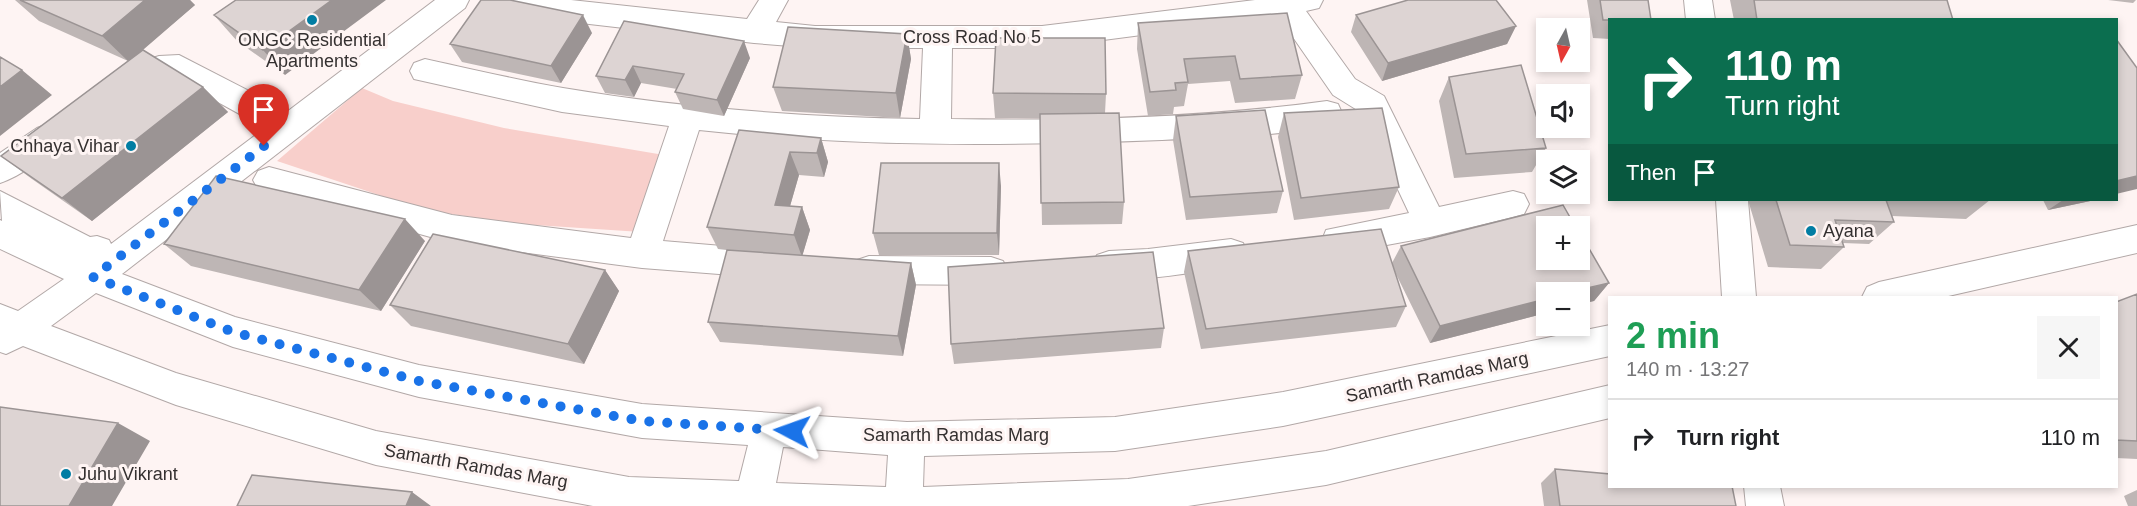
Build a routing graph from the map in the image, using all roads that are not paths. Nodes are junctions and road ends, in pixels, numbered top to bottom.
1 (455, 0) edge
2 (526, 0) edge
3 (774, 0) edge
4 (1698, 0) edge
5 (1280, 4) edge
6 (1701, 18) edge
7 (754, 32) junction
8 (938, 38) junction
9 (425, 71) dead end
10 (105, 98) edge
11 (1373, 105) junction
12 (688, 117) junction
13 (281, 122) junction
14 (67, 124) edge
15 (935, 132) junction
16 (246, 159) junction
17 (0, 170) edge
18 (1732, 201) edge
19 (1513, 204) dead end
20 (1430, 223) junction
21 (9, 224) edge
22 (141, 226) junction
23 (2137, 239) edge
24 (1313, 243) edge
25 (1266, 249) edge
26 (642, 254) junction
27 (804, 267) edge
28 (1077, 267) edge
29 (838, 269) edge
30 (1018, 270) edge
31 (93, 277) junction
32 (1739, 296) edge
33 (1883, 296) edge
34 (6, 331) edge
35 (1608, 340) edge
36 (1608, 400) edge
37 (769, 430) junction
38 (907, 439) junction
39 (1762, 488) edge
40 (752, 503) edge
41 (903, 506) edge
42 (1765, 506) edge

1 - 13 street
2 - 7 street, Cross Road No 5
3 - 7 street
4 - 6 street
5 - 8 street, Cross Road No 5
5 - 11 street
7 - 8 street, Cross Road No 5
8 - 15 street
9 - 12 street
10 - 13 street
11 - 15 street
11 - 20 street
12 - 15 street
12 - 26 street
13 - 16 street
14 - 17 street
16 - 22 street
16 - 26 street
18 - 32 street
19 - 20 street
20 - 24 street
21 - 22 street
21 - 31 street, Samarth Ramdas Marg
22 - 31 street
23 - 33 street
25 - 28 street
26 - 27 street
29 - 30 street
31 - 34 street
31 - 37 street, Samarth Ramdas Marg
34 - 40 street, Samarth Ramdas Marg
35 - 38 street, Samarth Ramdas Marg
36 - 41 street, Samarth Ramdas Marg
37 - 38 street, Samarth Ramdas Marg
37 - 40 street
38 - 41 street
39 - 42 street
40 - 41 street, Samarth Ramdas Marg

